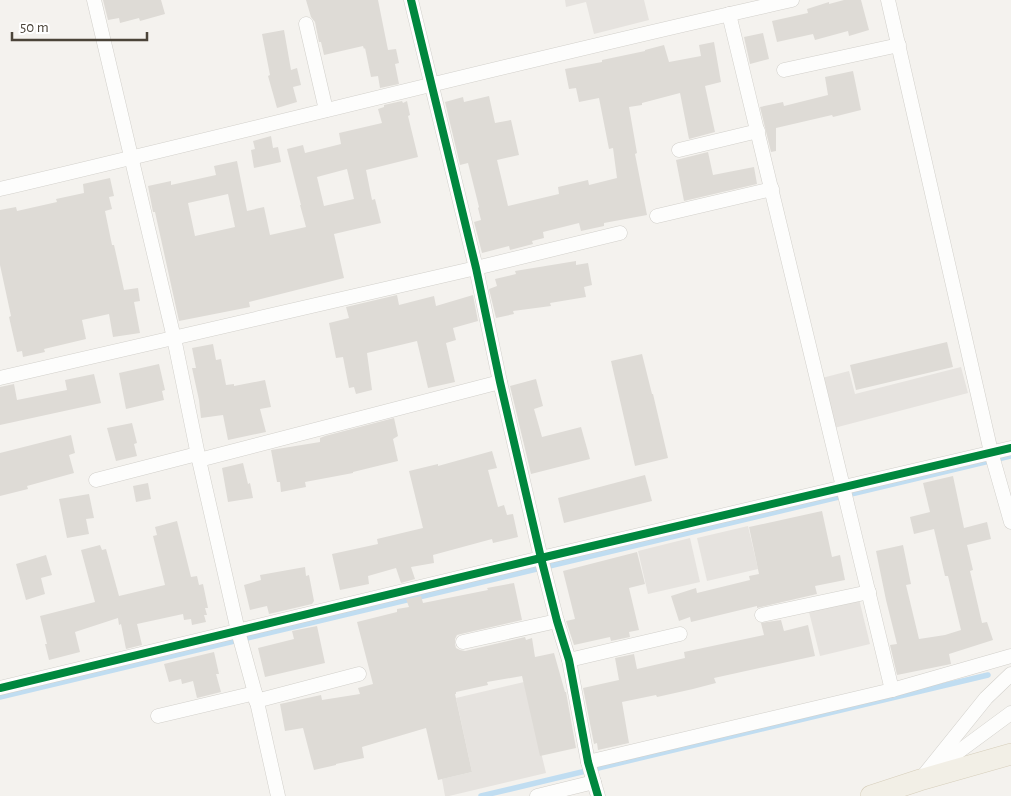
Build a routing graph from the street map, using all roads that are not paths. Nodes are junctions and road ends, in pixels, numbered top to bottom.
1 (94, 0) edge
2 (411, 0) edge
3 (792, 0) edge
4 (888, 0) edge
5 (729, 14) junction
6 (306, 24) dead end
7 (899, 45) junction
8 (784, 70) dead end
9 (431, 84) junction
10 (326, 110) junction
11 (758, 132) junction
12 (680, 150) dead end
13 (131, 158) junction
14 (0, 189) edge
15 (772, 190) junction
16 (657, 216) dead end
17 (620, 233) dead end
18 (476, 268) junction
19 (174, 338) junction
20 (0, 378) edge
21 (500, 382) junction
22 (1011, 448) edge
23 (198, 457) junction
24 (993, 458) junction
25 (96, 480) dead end
26 (845, 493) junction
27 (1011, 522) edge
28 (542, 564) junction
29 (869, 592) junction
30 (762, 615) dead end
31 (557, 621) junction
32 (680, 634) dead end
33 (240, 637) junction
34 (463, 642) dead end
35 (1011, 656) edge
36 (570, 660) junction
37 (359, 674) dead end
38 (1011, 674) edge
39 (0, 688) edge
40 (892, 690) junction
41 (256, 697) junction
42 (1011, 713) edge
43 (158, 716) dead end
44 (1011, 754) edge
45 (590, 771) junction
46 (920, 780) junction
47 (278, 796) edge
48 (537, 796) edge
49 (598, 796) edge
50 (871, 796) edge

1 - 13 street
2 - 9 street
3 - 5 street
4 - 7 street
5 - 9 street
5 - 11 street
6 - 10 street
7 - 8 street
7 - 24 street
9 - 10 street
9 - 18 street
10 - 13 street
11 - 12 street
11 - 15 street
13 - 14 street
13 - 19 street
15 - 16 street
15 - 26 street
17 - 18 street
18 - 19 street
18 - 21 street
19 - 20 street
19 - 23 street
21 - 23 street
21 - 28 street
22 - 24 street
23 - 25 street
23 - 33 street
24 - 26 street
24 - 27 street
26 - 28 street
26 - 29 street
28 - 31 street
28 - 33 street
29 - 30 street
29 - 40 street
31 - 34 street
31 - 36 street
32 - 36 street
33 - 39 street
33 - 41 street
35 - 40 street
36 - 45 street
37 - 41 street
38 - 46 street
40 - 45 street
41 - 43 street
41 - 47 street
42 - 46 street
44 - 46 main road
45 - 48 street
45 - 49 street
46 - 50 main road

